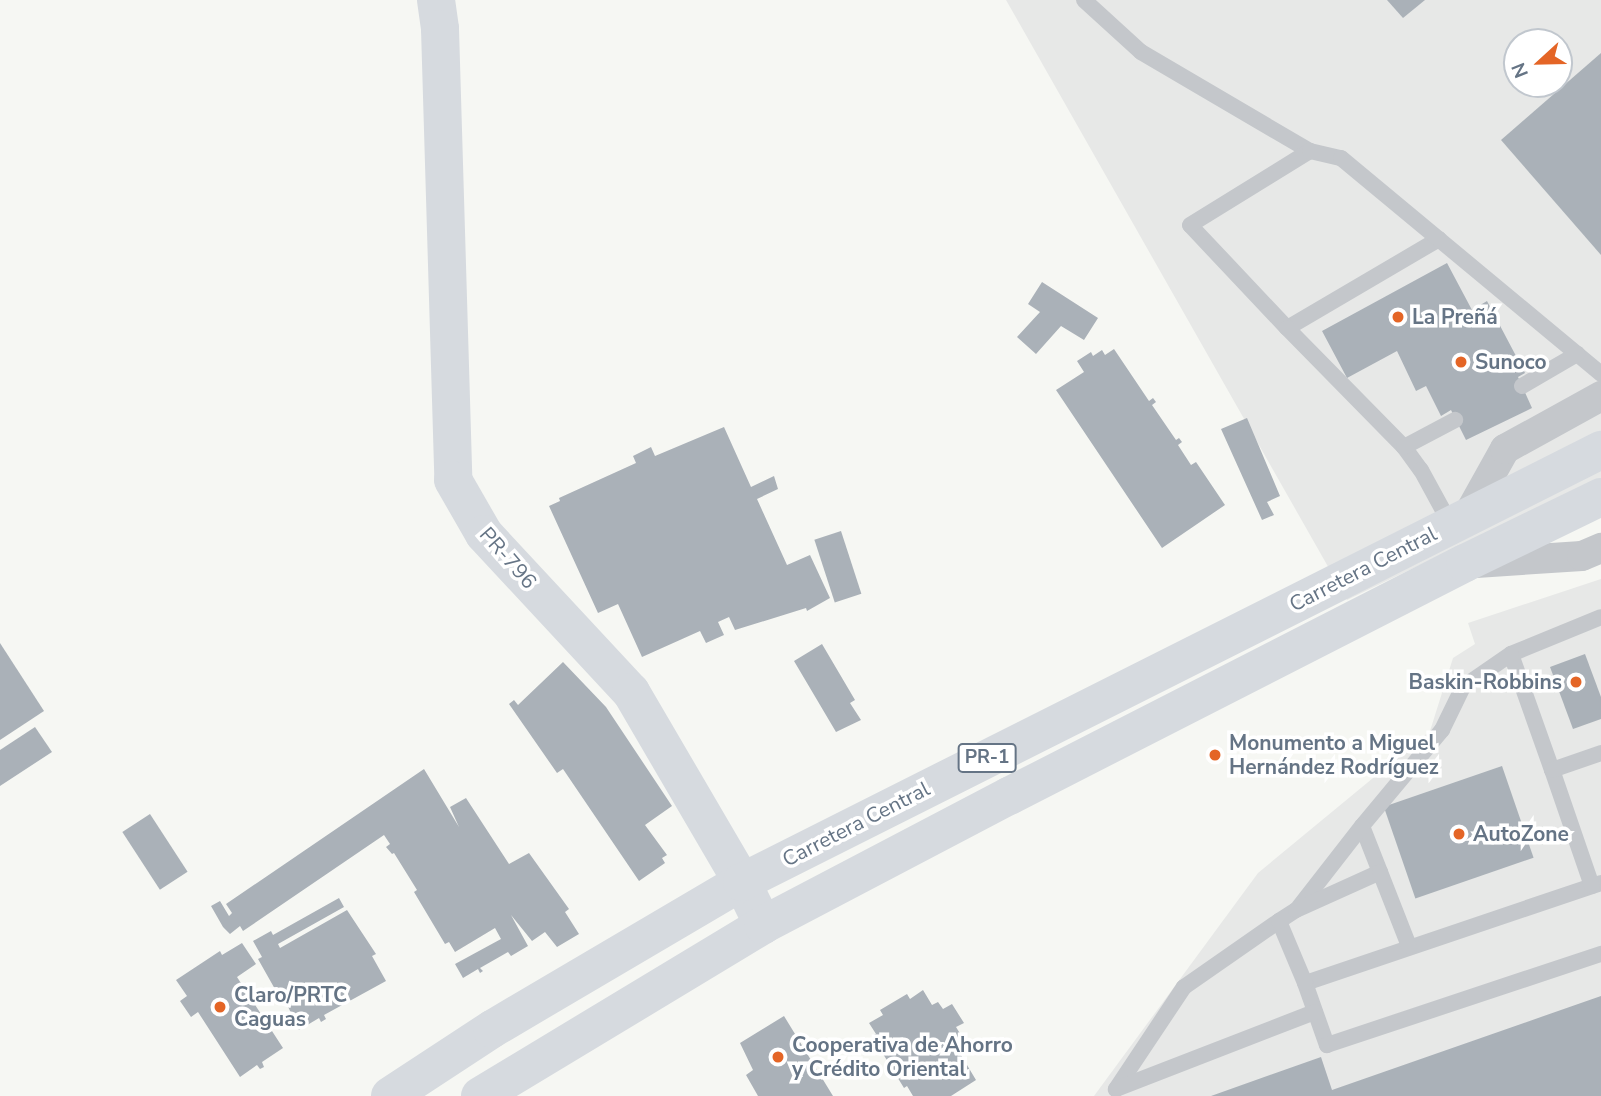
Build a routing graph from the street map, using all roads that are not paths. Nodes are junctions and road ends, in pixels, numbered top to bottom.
1 (436, 0) edge
2 (1084, 0) edge
3 (1310, 151) junction
4 (1438, 239) junction
5 (1287, 328) junction
6 (1577, 354) junction
7 (1601, 374) edge
8 (1521, 386) dead end
9 (1601, 396) edge
10 (1455, 420) dead end
11 (1404, 447) junction
12 (1601, 450) edge
13 (1601, 497) edge
14 (1459, 521) junction
15 (1601, 548) edge
16 (1465, 563) junction
17 (1601, 617) edge
18 (1511, 654) junction
19 (1601, 752) edge
20 (1552, 771) junction
21 (1362, 826) junction
22 (1601, 860) edge
23 (1585, 866) junction
24 (1380, 872) junction
25 (742, 882) junction
26 (1597, 885) edge
27 (1296, 910) junction
28 (1279, 921) junction
29 (763, 925) junction
30 (1409, 946) junction
31 (1601, 954) edge
32 (1305, 983) junction
33 (1315, 1012) junction
34 (1114, 1093) edge
35 (390, 1096) edge
36 (480, 1096) edge

1 - 25 main road, PR-796 / PR-796
2 - 3 lane
3 - 4 lane
3 - 5 lane
4 - 5 lane
4 - 6 lane
5 - 11 lane
6 - 7 lane
6 - 8 lane
9 - 14 street
10 - 11 lane
11 - 14 lane
12 - 14 main road, Carretera Central / PR-1
13 - 16 main road, Carretera Central / PR-1
14 - 25 main road, Carretera Central / PR-1
15 - 16 street
16 - 29 main road, Carretera Central / PR-1
17 - 18 lane
18 - 20 lane
18 - 21 lane
19 - 20 lane
20 - 23 lane
21 - 24 lane
21 - 27 lane
22 - 23 lane
23 - 26 lane
24 - 27 lane
24 - 30 lane
25 - 29 main road, PR-796 / PR-796
25 - 35 main road, Carretera Central / PR-1
26 - 30 lane
27 - 28 lane
28 - 32 lane
28 - 34 lane
29 - 36 main road, Carretera Central / PR-1
30 - 32 lane
31 - 33 lane
32 - 33 lane
33 - 34 lane

